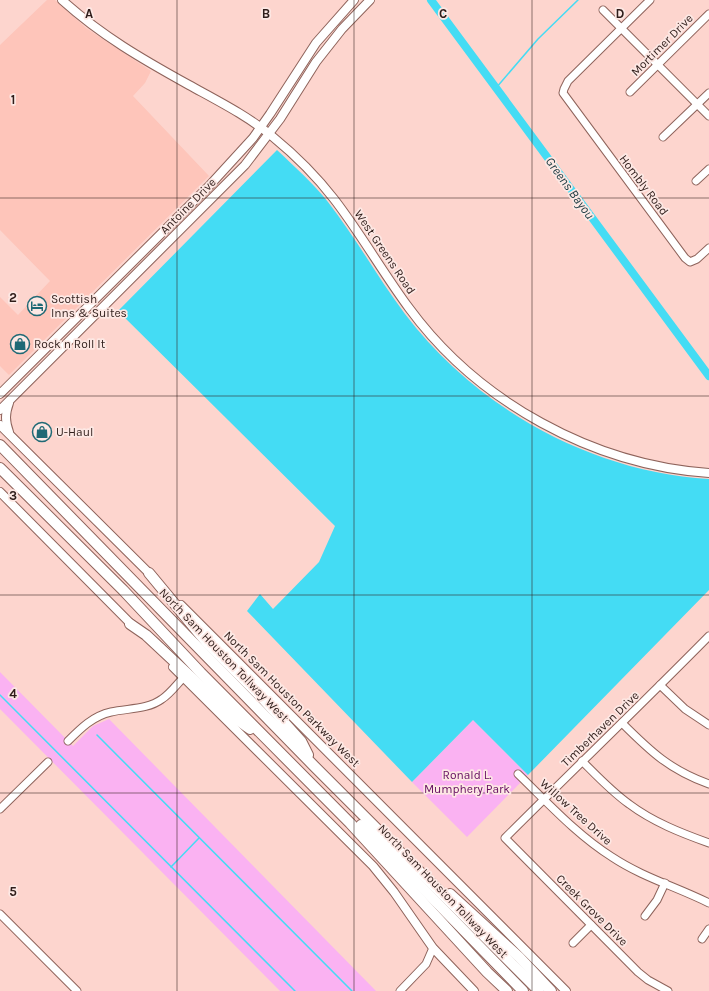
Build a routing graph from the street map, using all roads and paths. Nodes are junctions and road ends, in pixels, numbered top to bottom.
1 (62, 0) edge
2 (354, 0) edge
3 (369, 0) edge
4 (650, 0) edge
5 (604, 10) dead end
6 (709, 14) edge
7 (622, 28) junction
8 (307, 56) junction
9 (316, 62) junction
10 (658, 64) junction
11 (630, 92) dead end
12 (709, 93) edge
13 (697, 104) junction
14 (709, 116) edge
15 (261, 127) junction
16 (269, 134) junction
17 (663, 137) dead end
18 (709, 169) edge
19 (696, 181) dead end
20 (210, 185) junction
21 (218, 193) junction
22 (155, 241) junction
23 (162, 248) junction
24 (707, 249) edge
25 (101, 294) junction
26 (108, 302) junction
27 (46, 349) junction
28 (53, 357) junction
29 (1, 393) edge
30 (9, 401) junction
31 (0, 410) edge
32 (0, 425) edge
33 (0, 432) edge
34 (10, 434) junction
35 (0, 445) edge
36 (0, 468) edge
37 (709, 473) edge
38 (0, 492) edge
39 (150, 574) junction
40 (123, 590) junction
41 (130, 624) junction
42 (709, 636) edge
43 (184, 677) junction
44 (660, 685) junction
45 (622, 723) junction
46 (709, 726) edge
47 (68, 741) dead end
48 (280, 752) junction
49 (582, 761) junction
50 (48, 762) dead end
51 (314, 766) junction
52 (518, 774) dead end
53 (709, 784) edge
54 (544, 799) junction
55 (0, 809) edge
56 (505, 838) joint
57 (709, 843) edge
58 (430, 881) junction
59 (665, 883) junction
60 (709, 903) edge
61 (0, 914) edge
62 (645, 916) dead end
63 (591, 924) junction
64 (709, 929) edge
65 (702, 939) dead end
66 (573, 943) dead end
67 (433, 948) junction
68 (444, 960) junction
69 (426, 964) junction
70 (77, 991) edge
71 (400, 991) edge
72 (474, 991) edge
73 (507, 991) edge
74 (523, 991) edge
75 (539, 991) edge
76 (551, 991) edge
77 (566, 991) edge
78 (668, 991) edge

1 - 15 main road, West Greens Road
2 - 8 main road, Antoine Drive
3 - 9 main road, Antoine Drive
4 - 7 street
5 - 7 street
6 - 10 street, Mortimer Drive
7 - 10 street
7 - 24 street, Hombly Road
8 - 9 main road
8 - 15 main road, Antoine Drive
9 - 16 main road, Antoine Drive
10 - 11 street, Mortimer Drive
10 - 13 street
12 - 13 street
13 - 14 street
13 - 17 street
15 - 16 main road, West Greens Road
15 - 20 main road, Antoine Drive
16 - 21 main road, Antoine Drive
16 - 37 main road, West Greens Road
18 - 19 street
20 - 21 main road
20 - 22 main road, Antoine Drive
21 - 23 main road, Antoine Drive
22 - 23 main road
22 - 25 main road, Antoine Drive
23 - 26 main road, Antoine Drive
25 - 26 main road
25 - 27 main road, Antoine Drive
26 - 28 main road, Antoine Drive
27 - 28 main road
27 - 29 main road, Antoine Drive
28 - 30 main road, Antoine Drive
30 - 31 main road, Antoine Drive
30 - 34 main road
32 - 34 main road, North Sam Houston Parkway West
33 - 34 main road
34 - 39 main road, North Sam Houston Parkway West
35 - 51 highway, North Sam Houston Tollway West
36 - 40 highway, North Sam Houston Tollway West
38 - 41 main road
39 - 51 highway
39 - 77 main road, North Sam Houston Parkway West
40 - 48 highway, North Sam Houston Tollway West
40 - 74 highway, North Sam Houston Tollway West
41 - 43 main road
41 - 48 highway
42 - 44 street, Timberhaven Drive
43 - 47 street
43 - 67 main road
44 - 45 street, Timberhaven Drive
44 - 46 street
45 - 49 street, Timberhaven Drive
45 - 53 street
48 - 73 highway, North Sam Houston Tollway West
49 - 54 street, Timberhaven Drive
49 - 57 street
50 - 55 street
51 - 58 highway, North Sam Houston Tollway West
52 - 54 street, Willow Tree Drive
54 - 56 street, Timberhaven Drive
54 - 59 street, Willow Tree Drive
56 - 63 street, Creek Grove Drive
58 - 75 highway, North Sam Houston Tollway West
58 - 76 highway, North Sam Houston Tollway West
59 - 60 street, Willow Tree Drive
59 - 62 street
61 - 70 street
63 - 66 street
63 - 78 street, Creek Grove Drive
64 - 65 street
67 - 68 main road
67 - 69 street
68 - 69 street
68 - 72 main road
69 - 71 street

